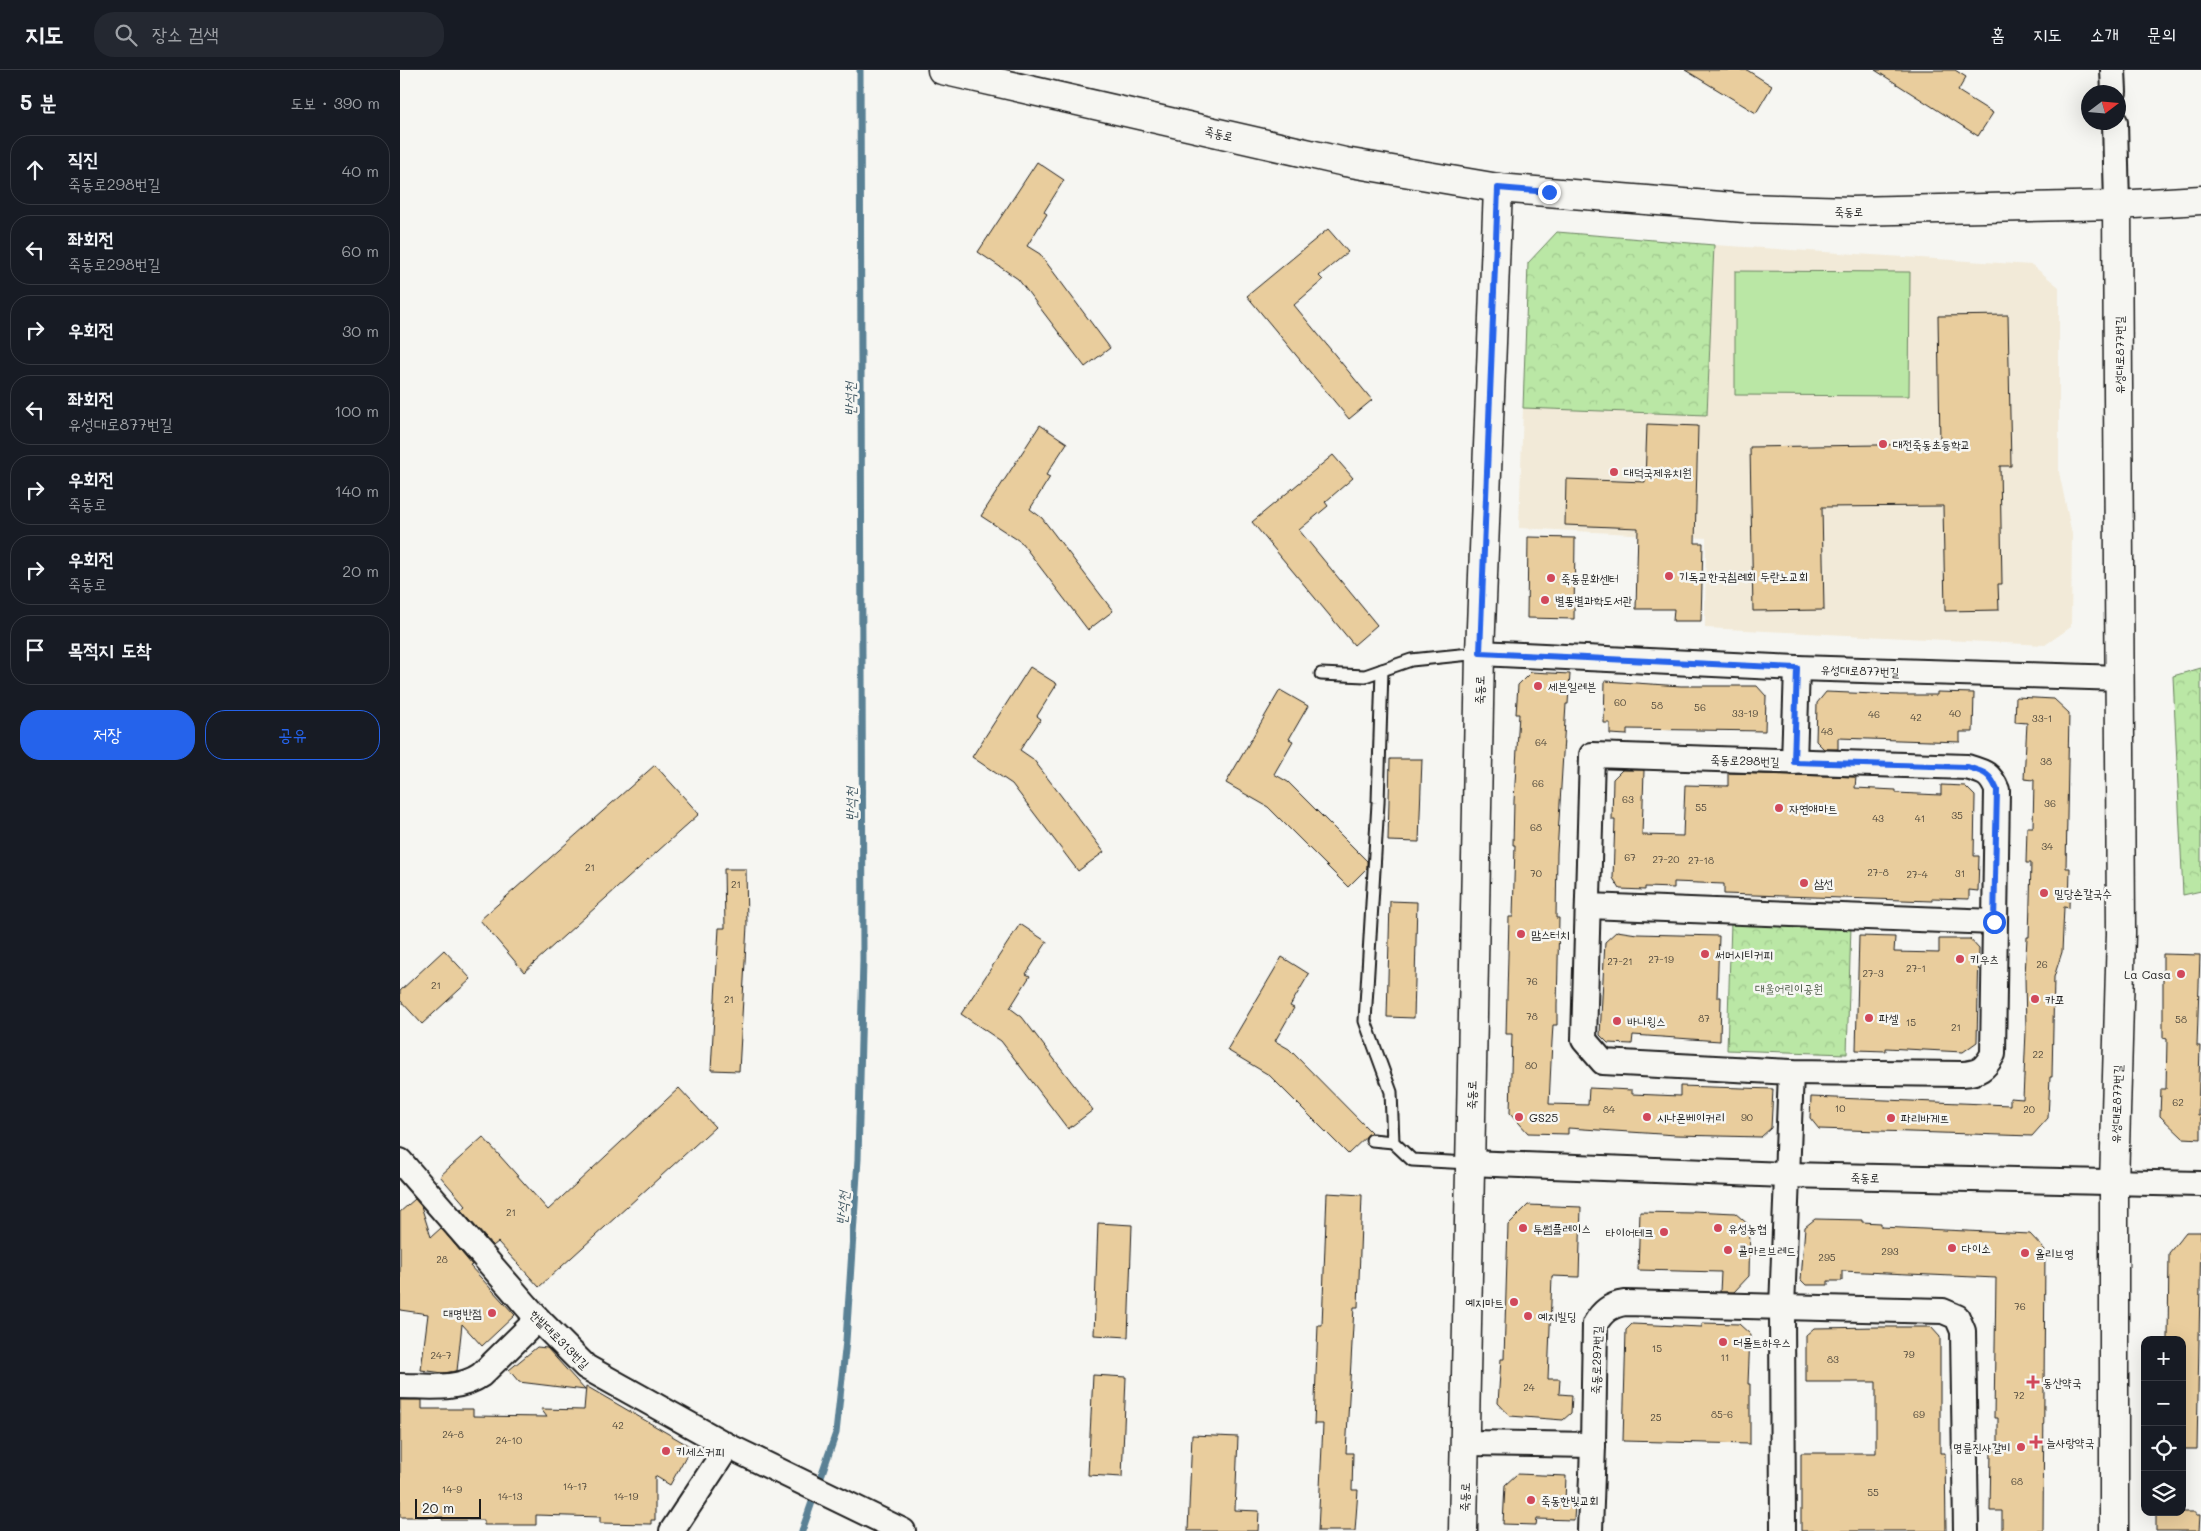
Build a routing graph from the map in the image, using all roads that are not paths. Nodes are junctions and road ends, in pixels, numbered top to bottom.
1 (2113, 70) edge
2 (948, 71) edge
3 (2114, 85) edge
4 (2115, 130) edge
5 (1498, 188) junction
6 (2201, 200) edge
7 (2118, 205) junction
8 (1480, 653) junction
9 (1797, 668) junction
10 (1382, 670) junction
11 (1321, 674) dead end
12 (2121, 678) junction
13 (1794, 762) junction
14 (1588, 906) junction
15 (1994, 922) junction
16 (1791, 1072) junction
17 (1372, 1140) dead end
18 (1394, 1142) junction
19 (400, 1161) edge
20 (1469, 1162) junction
21 (1786, 1175) junction
22 (2114, 1184) junction
23 (2201, 1184) edge
24 (1782, 1308) junction
25 (538, 1318) junction
26 (400, 1386) edge
27 (1466, 1442) junction
28 (1594, 1445) junction
29 (728, 1446) junction
30 (672, 1531) edge
31 (903, 1531) edge
32 (1463, 1531) edge
33 (1590, 1531) edge
34 (1783, 1531) edge
35 (1966, 1531) edge
36 (2114, 1531) edge

1 - 3 street
2 - 5 street, 죽동로
4 - 7 street, 유성대로877번길
5 - 7 street, 죽동로
5 - 8 street, 죽동로
6 - 7 street, 죽동로
7 - 12 street, 유성대로877번길
8 - 9 street, 유성대로877번길
8 - 10 lane
8 - 20 street, 죽동로
9 - 12 street, 유성대로877번길
9 - 13 street
10 - 11 lane
10 - 18 lane
12 - 22 street, 유성대로877번길
13 - 14 street, 죽동로298번길
13 - 15 street, 죽동로298번길
14 - 15 street
14 - 16 street, 죽동로298번길
15 - 16 street, 죽동로298번길
16 - 21 street
17 - 18 lane
18 - 20 lane
19 - 25 street, 한밭대로313번길
20 - 21 street, 죽동로
20 - 27 street, 죽동로
21 - 22 street, 죽동로
21 - 24 street
22 - 23 street, 죽동로
22 - 36 street, 유성대로877번길
24 - 28 street, 죽동로297번길
24 - 34 street
24 - 35 street, 죽동로297번길
25 - 26 street
25 - 29 street, 한밭대로313번길
27 - 28 street
27 - 32 street, 죽동로
28 - 33 street, 죽동로297번길
29 - 30 street
29 - 31 street, 한밭대로313번길

